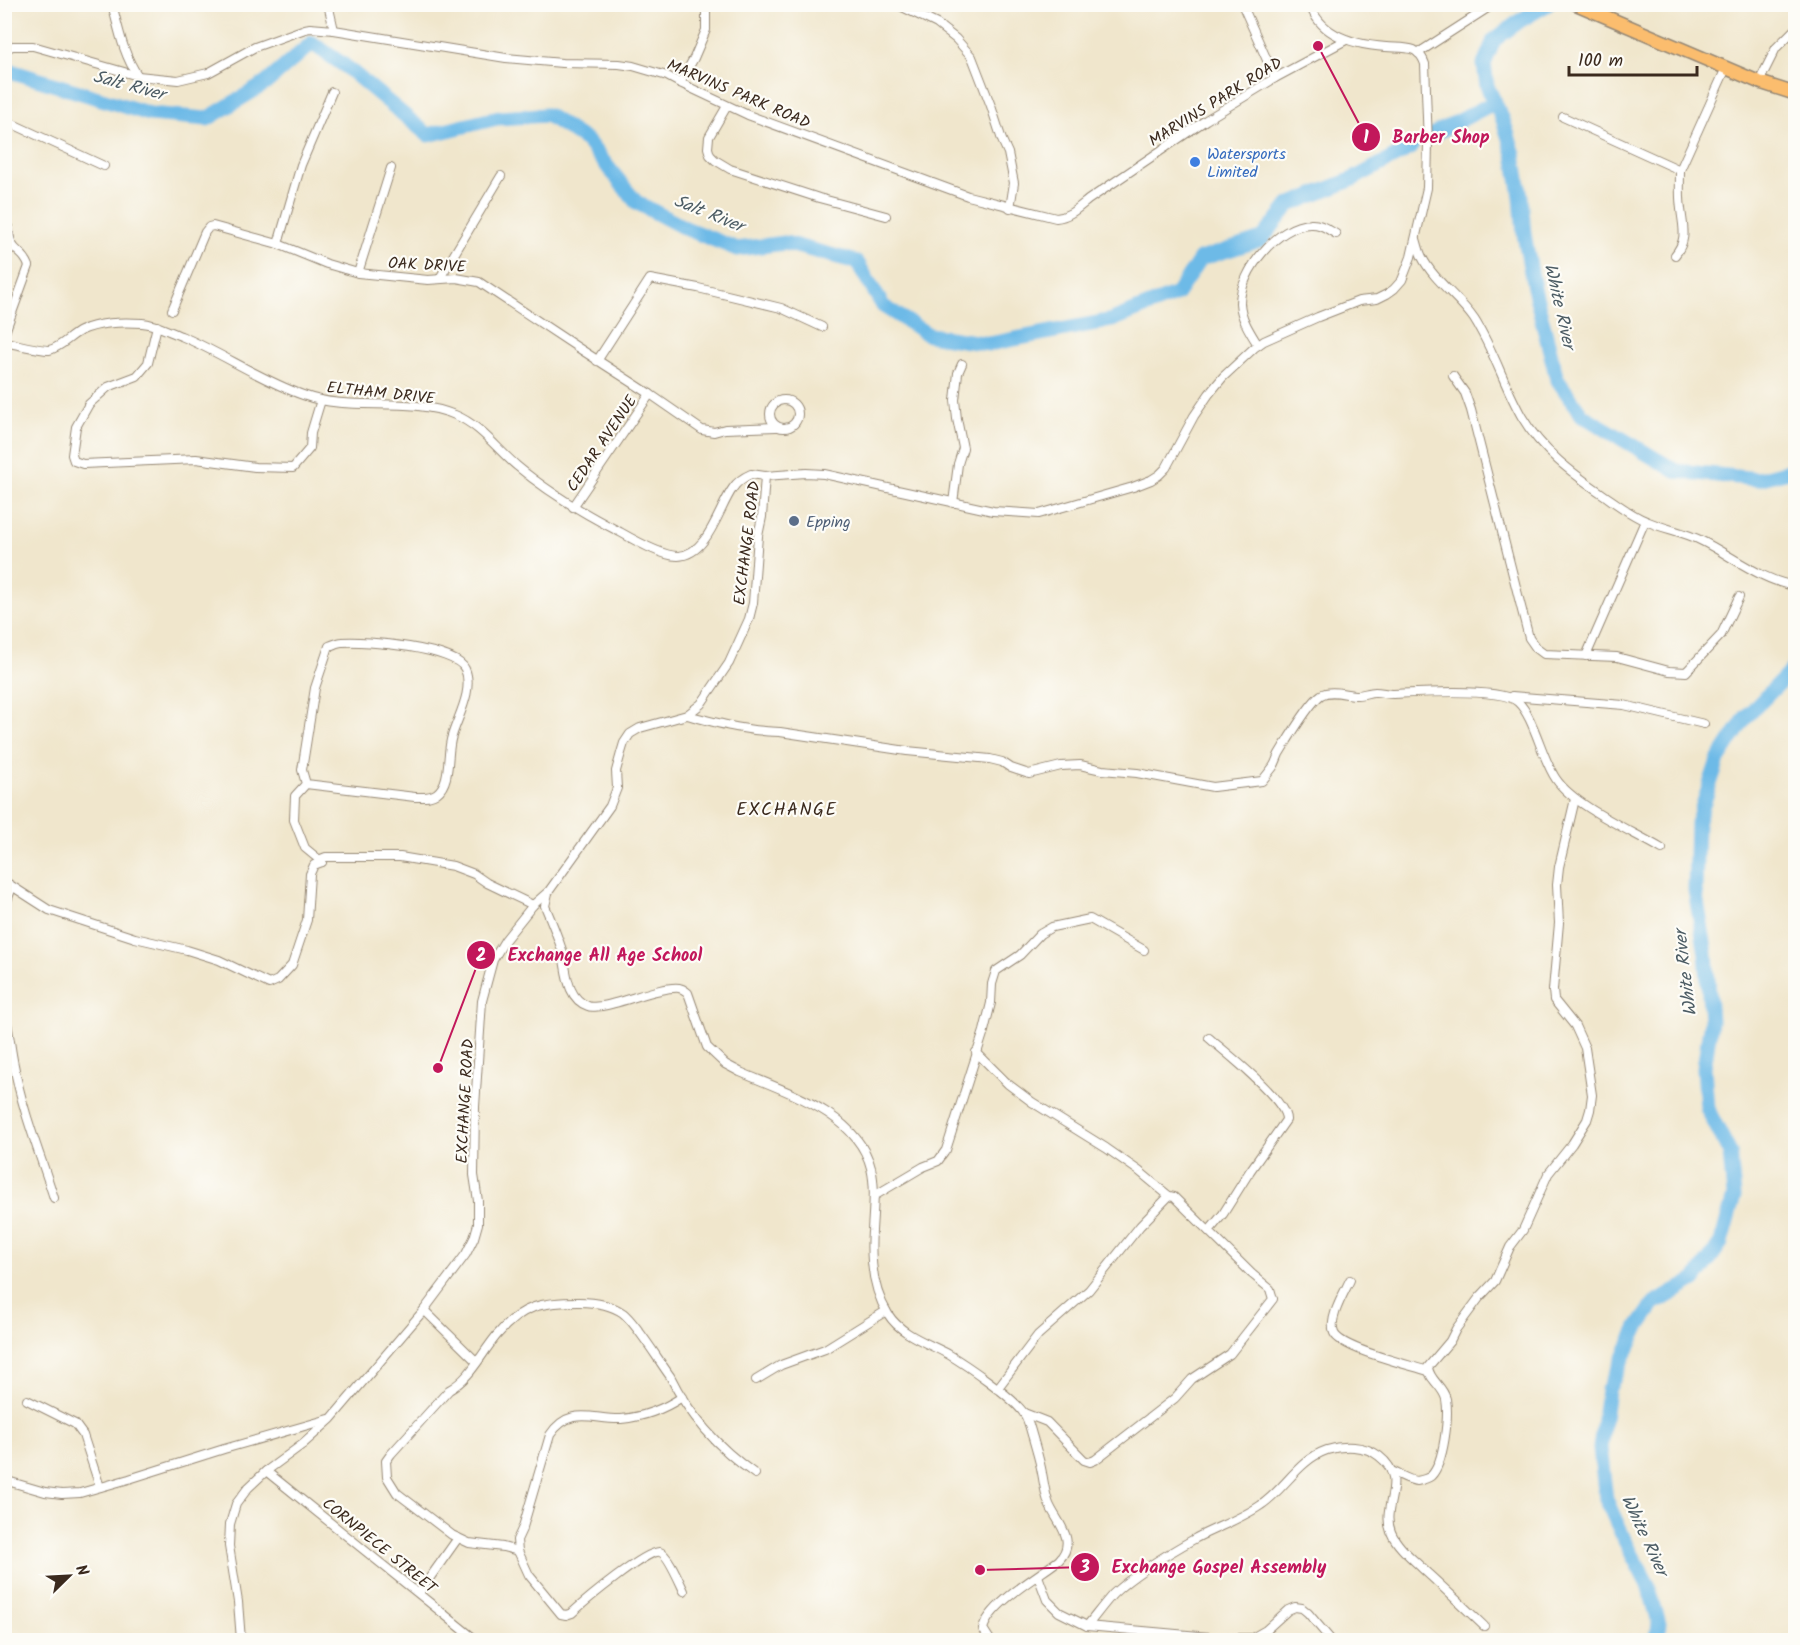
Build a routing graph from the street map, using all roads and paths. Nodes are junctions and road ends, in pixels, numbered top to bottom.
1 (112, 4) edge
2 (328, 4) edge
3 (706, 4) edge
4 (896, 4) edge
5 (1242, 4) edge
6 (1310, 4) edge
7 (1494, 4) edge
8 (1579, 6) edge
9 (912, 8) edge
10 (1796, 28) edge
11 (334, 30) junction
12 (1346, 40) junction
13 (4, 49) edge
14 (1418, 53) junction
15 (1726, 68) junction
16 (138, 76) junction
17 (1275, 78) junction
18 (1759, 82) junction
19 (680, 83) junction
20 (332, 92) dead end
21 (1796, 94) edge
22 (727, 106) junction
23 (1563, 117) dead end
24 (4, 120) edge
25 (104, 166) dead end
26 (391, 168) dead end
27 (1680, 170) junction
28 (501, 176) dead end
29 (1010, 208) junction
30 (886, 216) dead end
31 (9, 227) dead end
32 (1336, 234) dead end
33 (1415, 238) junction
34 (278, 244) junction
35 (1675, 255) dead end
36 (358, 273) junction
37 (440, 278) junction
38 (172, 310) dead end
39 (157, 326) junction
40 (822, 327) dead end
41 (4, 335) edge
42 (4, 342) edge
43 (1258, 345) junction
44 (597, 361) junction
45 (962, 363) dead end
46 (1453, 376) dead end
47 (650, 394) junction
48 (321, 400) junction
49 (770, 416) junction
50 (761, 427) junction
51 (776, 427) junction
52 (765, 476) junction
53 (953, 503) junction
54 (573, 507) junction
55 (1645, 521) junction
56 (1796, 586) edge
57 (1739, 597) dead end
58 (7, 623) dead end
59 (4, 639) edge
60 (1586, 656) junction
61 (1508, 696) junction
62 (687, 715) junction
63 (1704, 724) dead end
64 (306, 784) junction
65 (1575, 799) junction
66 (1662, 849) dead end
67 (322, 862) junction
68 (4, 881) edge
69 (12, 887) junction
70 (549, 891) junction
71 (533, 905) junction
72 (4, 909) edge
73 (1144, 950) dead end
74 (4, 1010) edge
75 (1209, 1038) dead end
76 (976, 1052) junction
77 (874, 1196) junction
78 (1169, 1196) junction
79 (54, 1198) dead end
80 (1209, 1231) junction
81 (1350, 1280) dead end
82 (424, 1310) junction
83 (886, 1311) junction
84 (477, 1362) junction
85 (1428, 1371) junction
86 (756, 1380) dead end
87 (998, 1389) junction
88 (682, 1397) junction
89 (27, 1400) dead end
90 (1024, 1413) junction
91 (331, 1419) junction
92 (266, 1471) junction
93 (1391, 1471) junction
94 (755, 1474) dead end
95 (4, 1480) edge
96 (100, 1487) junction
97 (458, 1538) junction
98 (518, 1551) junction
99 (1038, 1575) junction
100 (684, 1591) dead end
101 (419, 1593) junction
102 (1088, 1626) junction
103 (1484, 1626) dead end
104 (241, 1641) edge
105 (476, 1641) edge
106 (990, 1641) edge
107 (1331, 1641) edge

1 - 16 street
2 - 11 street
3 - 19 street
4 - 9 street
5 - 17 street
6 - 12 street
7 - 14 street
8 - 15 main road
9 - 29 street
10 - 18 street
11 - 16 street, MARVINS PARK ROAD
11 - 19 street, MARVINS PARK ROAD
12 - 14 street
12 - 17 street, MARVINS PARK ROAD
13 - 16 street, MARVINS PARK ROAD
14 - 33 street, EXCHANGE ROAD
15 - 18 main road
15 - 27 street
17 - 29 street, MARVINS PARK ROAD
18 - 21 main road
19 - 22 street, MARVINS PARK ROAD
20 - 34 street
22 - 29 street, MARVINS PARK ROAD
22 - 30 street
23 - 27 street
24 - 25 street
26 - 36 street
27 - 35 street
28 - 37 street
31 - 41 street
32 - 43 street
33 - 43 street, EXCHANGE ROAD
33 - 55 street
34 - 36 street, OAK DRIVE
34 - 38 street, OAK DRIVE
36 - 37 street, OAK DRIVE
37 - 44 street, OAK DRIVE
39 - 42 street, ELTHAM DRIVE
39 - 48 street, ELTHAM DRIVE
39 - 48 street
40 - 44 street
43 - 53 street, EXCHANGE ROAD
44 - 47 street, OAK DRIVE
45 - 53 street
46 - 60 street
47 - 50 street, OAK DRIVE
47 - 54 street, CEDAR AVENUE
48 - 54 street, ELTHAM DRIVE
49 - 50 street
49 - 51 street
49 - 51 street
50 - 51 street, OAK DRIVE
52 - 53 street, EXCHANGE ROAD
52 - 54 street, ELTHAM DRIVE
52 - 62 street, EXCHANGE ROAD
55 - 56 street
55 - 60 street
57 - 60 street
58 - 59 street
61 - 62 street
61 - 63 street
61 - 65 street
62 - 70 street, EXCHANGE ROAD
64 - 64 street
64 - 67 street
65 - 66 street
65 - 85 street
67 - 69 street
67 - 71 street
68 - 69 street
69 - 72 street
70 - 71 street, EXCHANGE ROAD
70 - 77 street
71 - 82 street, EXCHANGE ROAD
73 - 76 street
74 - 79 street
75 - 80 street
76 - 77 street
76 - 78 street
77 - 83 street
78 - 80 street
78 - 87 street
80 - 90 street
81 - 85 street
82 - 84 street
82 - 91 street, EXCHANGE ROAD
83 - 86 street
83 - 87 street
84 - 88 street
84 - 97 street
85 - 93 street
87 - 90 street
88 - 94 street
88 - 98 street
89 - 96 street
90 - 99 street
91 - 92 street, EXCHANGE ROAD
91 - 96 street
92 - 101 street, CORNPIECE STREET
92 - 104 street, EXCHANGE ROAD
93 - 102 street
93 - 103 street
95 - 96 street
97 - 98 street
97 - 101 street
98 - 100 street
99 - 102 street
99 - 106 street
101 - 105 street, CORNPIECE STREET
102 - 107 street

